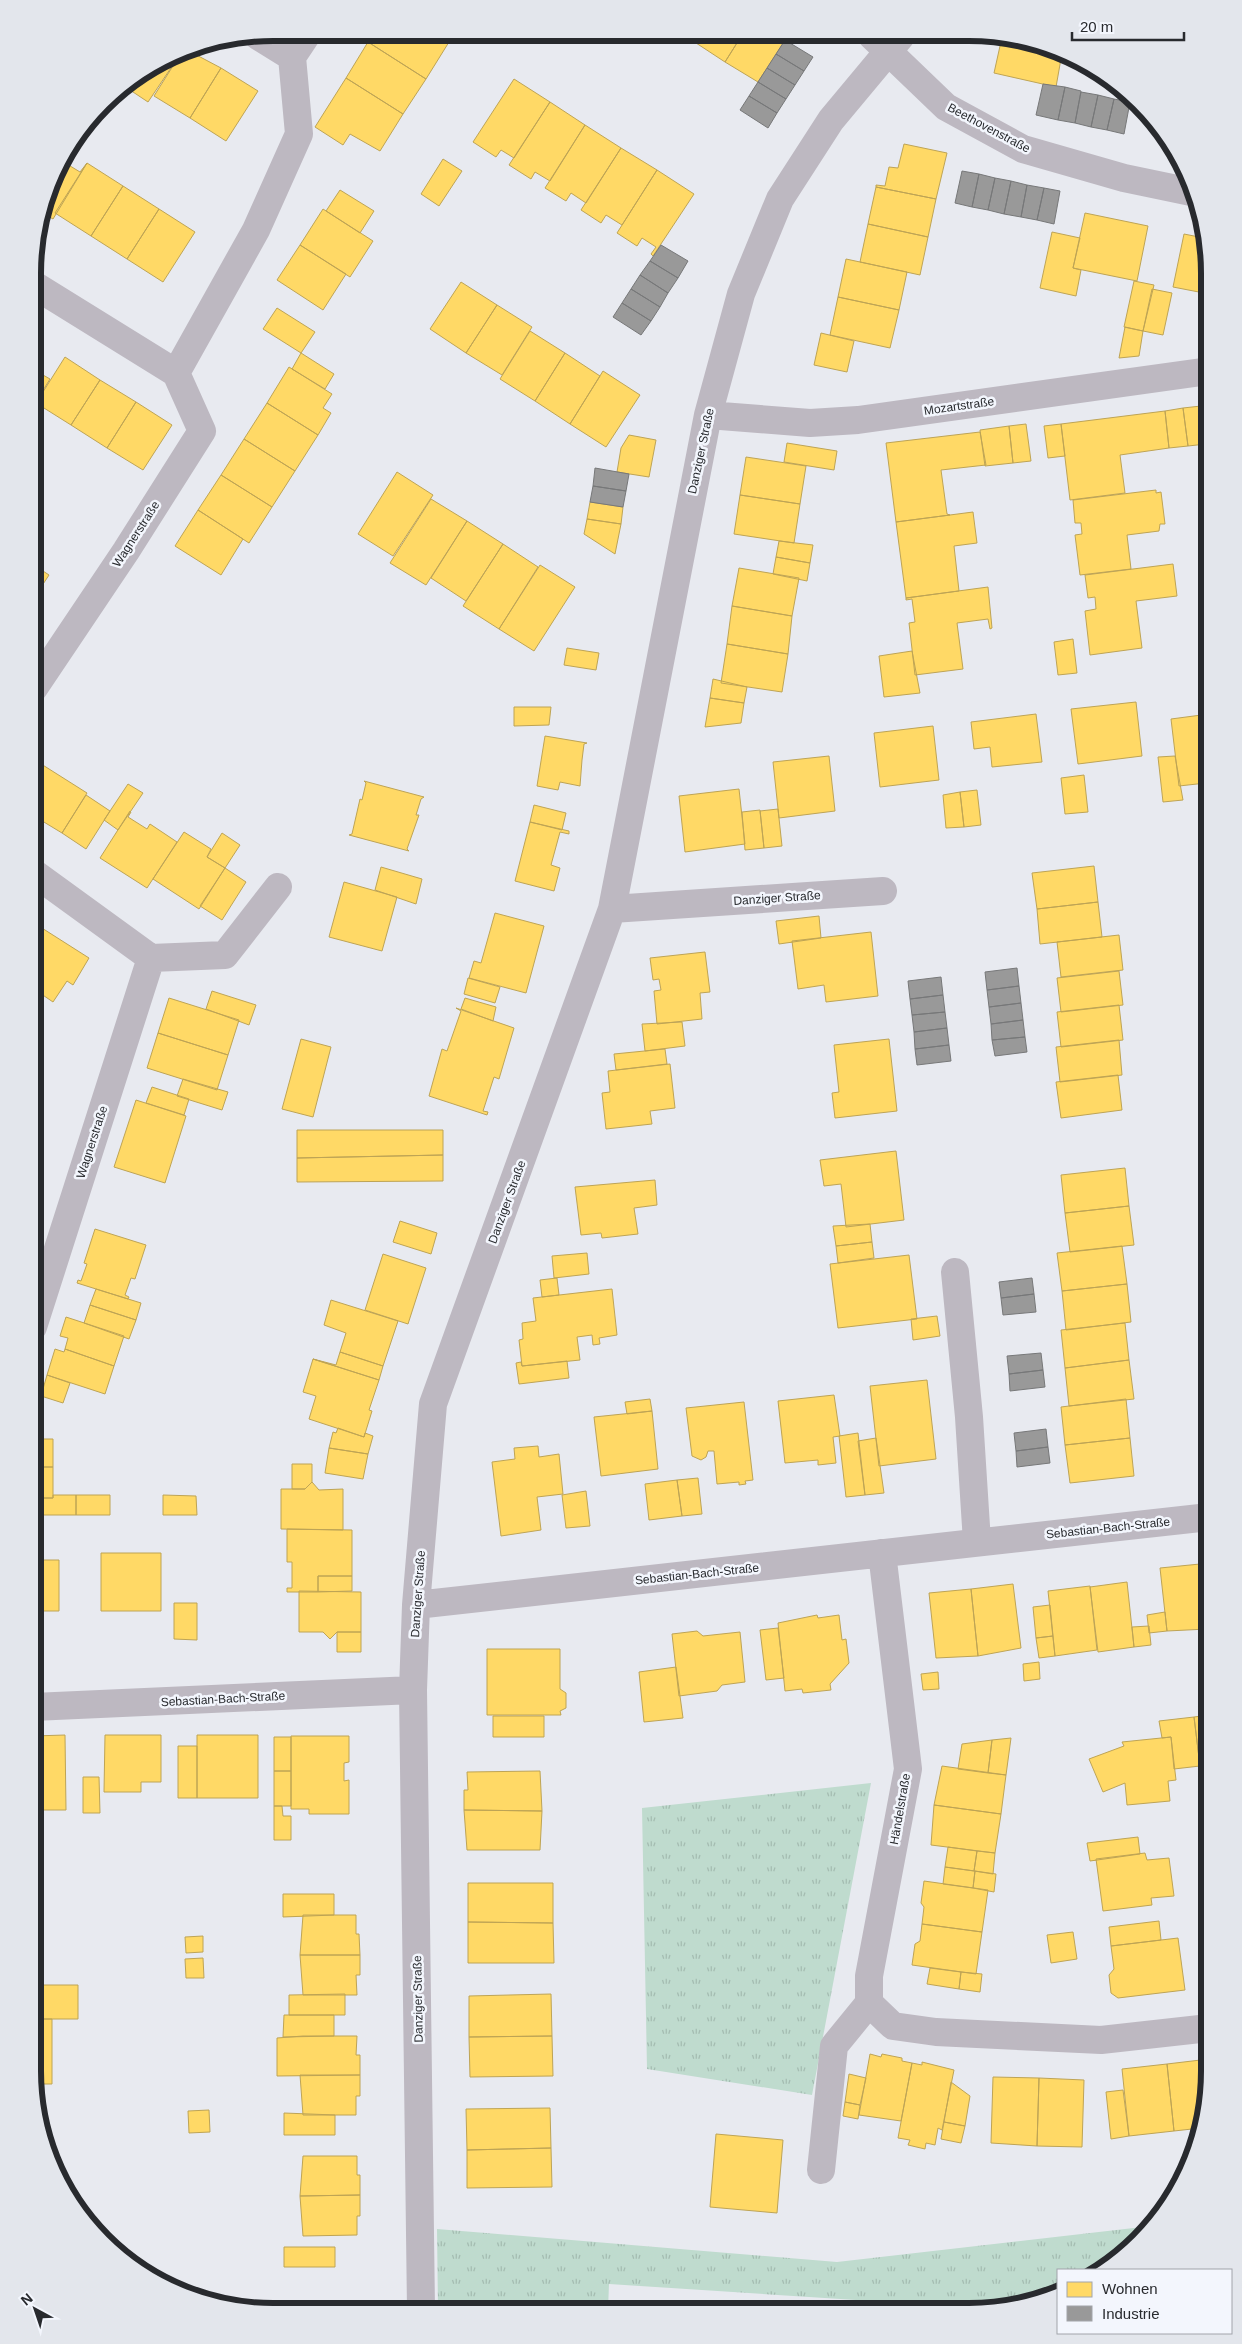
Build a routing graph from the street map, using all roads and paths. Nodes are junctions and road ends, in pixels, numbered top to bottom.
1 (267, 41) edge
2 (303, 41) edge
3 (887, 41) edge
4 (292, 57) junction
5 (1185, 191) edge
6 (41, 289) edge
7 (176, 373) junction
8 (1201, 373) edge
9 (708, 415) junction
10 (41, 678) edge
11 (41, 878) edge
12 (278, 887) dead end
13 (883, 890) dead end
14 (612, 909) junction
15 (151, 958) junction
16 (955, 1272) dead end
17 (41, 1303) edge
18 (1201, 1518) edge
19 (977, 1542) junction
20 (882, 1553) junction
21 (416, 1605) junction
22 (413, 1690) junction
23 (41, 1707) edge
24 (868, 2003) junction
25 (1201, 2029) edge
26 (821, 2170) dead end
27 (421, 2303) edge

1 - 4 street
2 - 4 street
3 - 5 street, Beethovenstraße
3 - 9 street, Danziger Straße
4 - 7 street
6 - 7 street
7 - 10 street, Wagnerstraße
8 - 9 street, Mozartstraße
9 - 14 street, Danziger Straße
11 - 15 street
12 - 15 street
13 - 14 street, Danziger Straße
14 - 21 street, Danziger Straße
15 - 17 street, Wagnerstraße
16 - 19 street
18 - 19 street, Sebastian-Bach-Straße
19 - 20 street, Sebastian-Bach-Straße
20 - 21 street, Sebastian-Bach-Straße
20 - 24 street, Händelstraße
21 - 22 street, Danziger Straße
22 - 23 street, Sebastian-Bach-Straße
22 - 27 street, Danziger Straße
24 - 25 street
24 - 26 street

